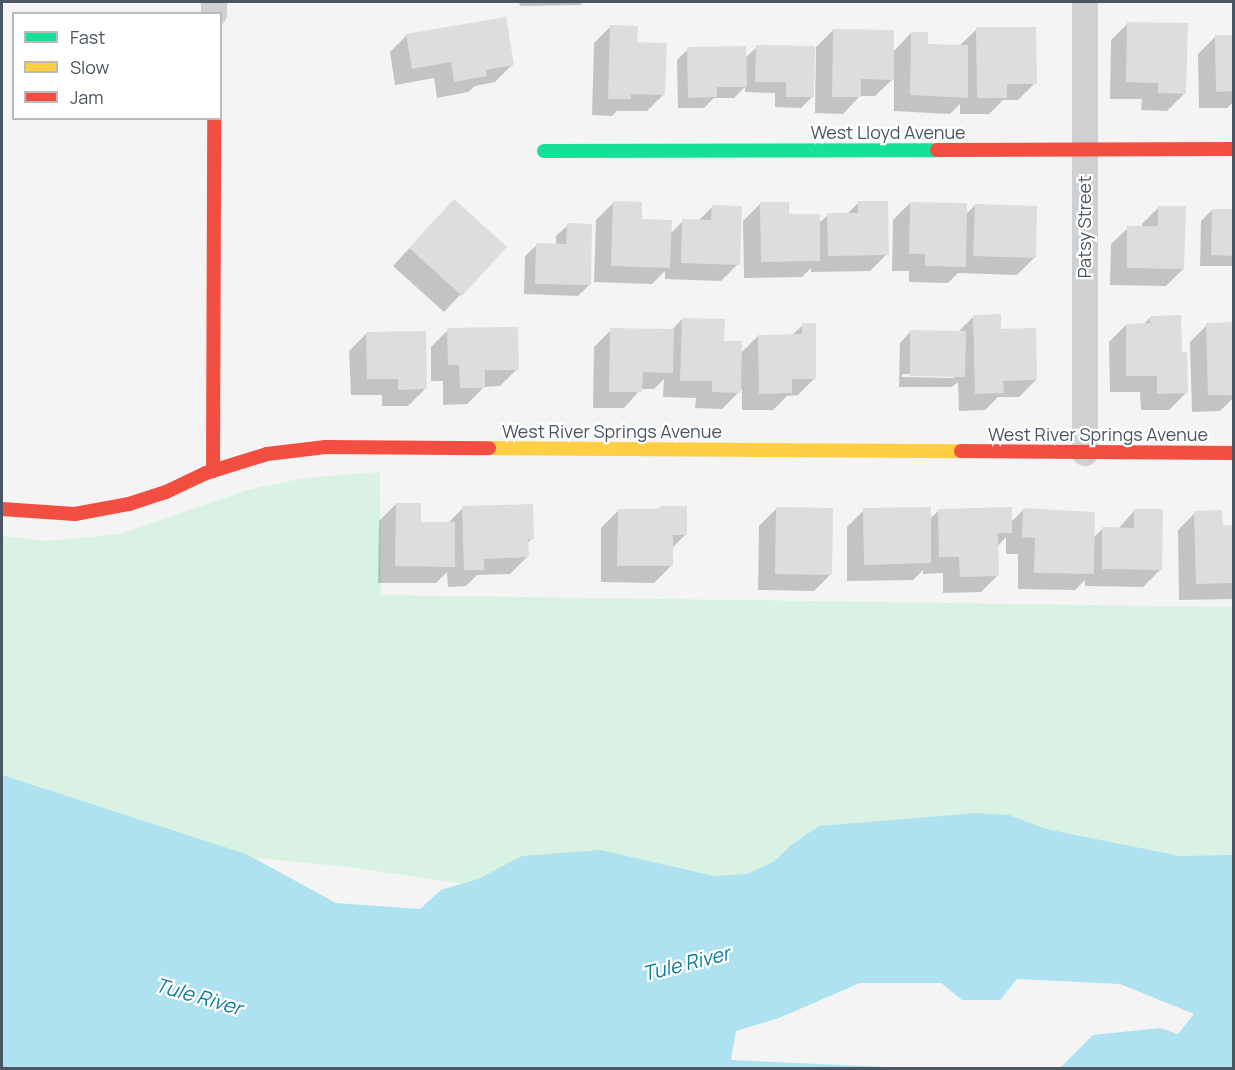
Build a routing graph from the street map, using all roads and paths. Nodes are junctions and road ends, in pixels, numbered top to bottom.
1 (1085, 2) edge
2 (214, 120) edge
3 (1084, 149) junction
4 (1233, 149) edge
5 (543, 151) dead end
6 (1085, 453) junction
7 (1233, 453) edge
8 (213, 471) junction
9 (2, 509) edge

1 - 3 street, Patsy Street
2 - 8 street
3 - 4 street, West Lloyd Avenue
3 - 5 street, West Lloyd Avenue
3 - 6 street, Patsy Street
6 - 7 street, West River Springs Avenue
6 - 8 street, West River Springs Avenue
8 - 9 street, West River Springs Avenue

